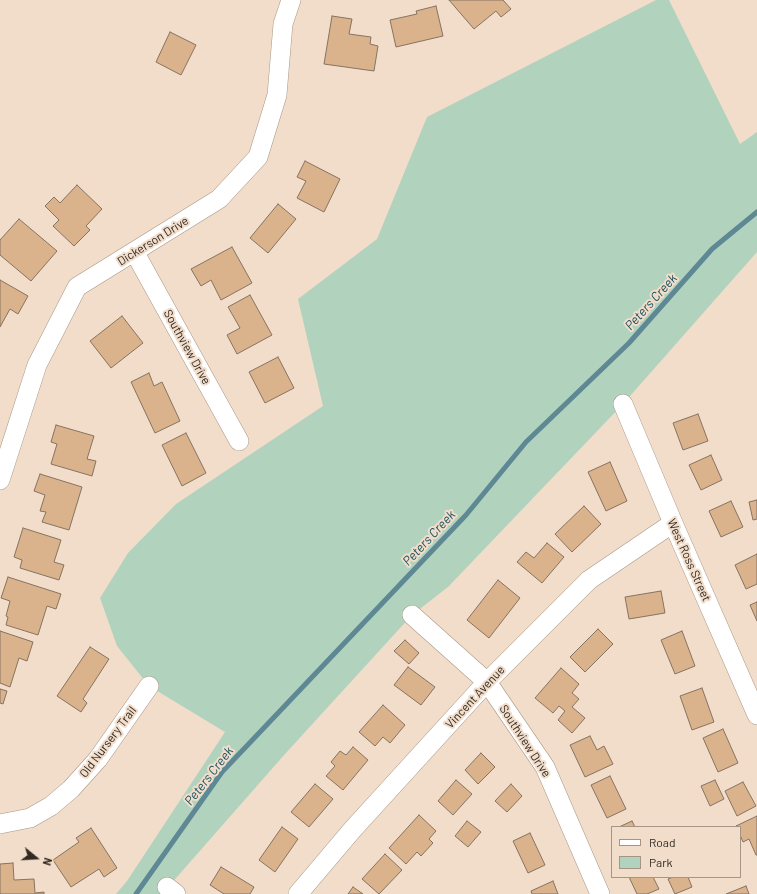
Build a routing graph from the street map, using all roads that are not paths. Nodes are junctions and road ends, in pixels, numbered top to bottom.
1 (291, 0) edge
2 (135, 253) junction
3 (623, 404) dead end
4 (8, 427) edge
5 (239, 441) dead end
6 (0, 480) edge
7 (672, 523) junction
8 (412, 615) dead end
9 (487, 682) junction
10 (149, 686) dead end
11 (757, 715) edge
12 (0, 824) edge
13 (298, 894) edge
14 (600, 894) edge

1 - 2 street, Dickerson Drive
2 - 4 street, Dickerson Drive
2 - 5 street, Southview Drive
3 - 7 street, West Ross Street
4 - 6 street, Dickerson Drive
7 - 9 street, Vincent Avenue
7 - 11 street, West Ross Street
8 - 9 street, Southview Drive
9 - 13 street, Vincent Avenue
9 - 14 street, Southview Drive
10 - 12 street, Old Nursery Trail

